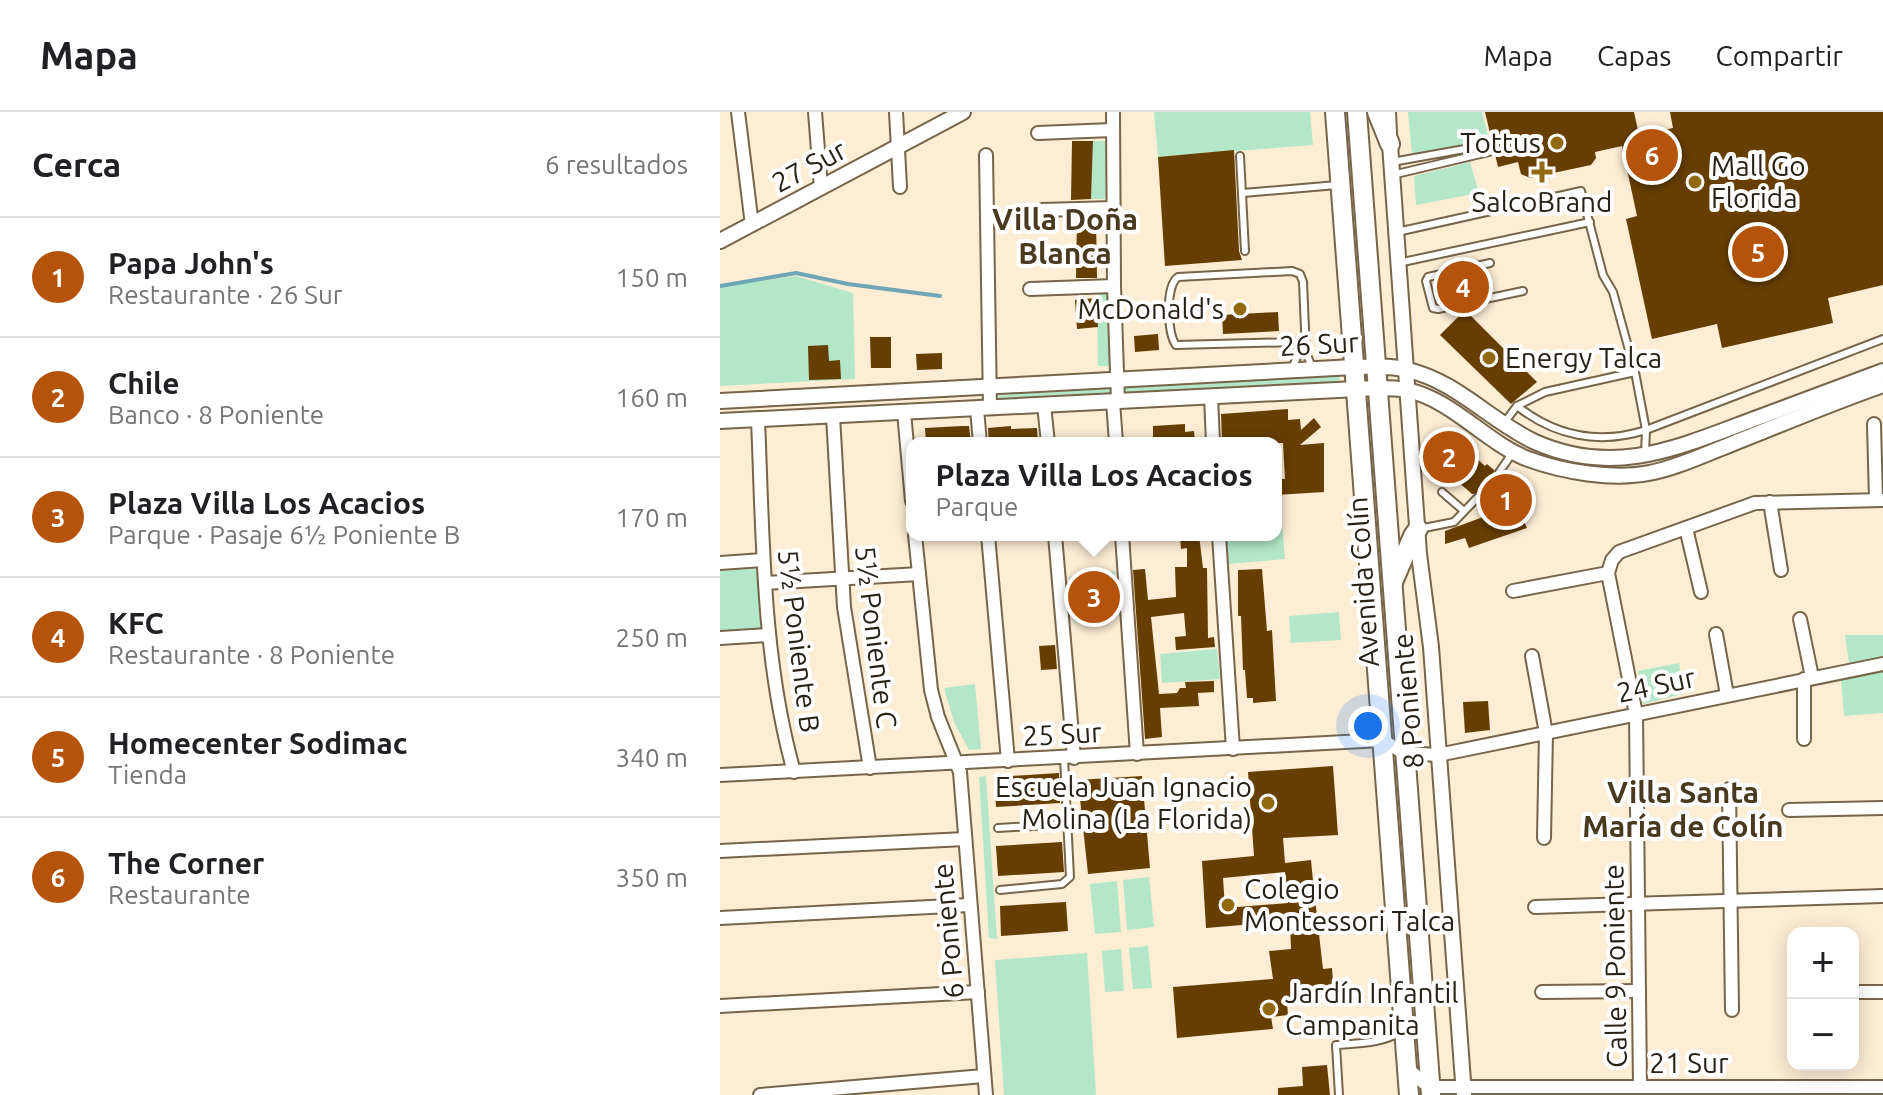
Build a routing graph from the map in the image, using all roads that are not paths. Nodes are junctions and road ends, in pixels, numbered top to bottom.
1 (738, 112) edge
2 (815, 112) edge
3 (896, 112) edge
4 (963, 112) edge
5 (1113, 112) edge
6 (1335, 112) edge
7 (1357, 112) edge
8 (1377, 112) edge
9 (1389, 112) edge
10 (1112, 130) junction
11 (1038, 133) dead end
12 (899, 147) junction
13 (986, 155) dead end
14 (1240, 156) dead end
15 (1391, 161) junction
16 (1340, 185) junction
17 (900, 187) dead end
18 (821, 188) junction
19 (1243, 193) junction
20 (1114, 208) junction
21 (1042, 210) dead end
22 (1590, 222) junction
23 (752, 225) junction
24 (1396, 232) junction
25 (720, 241) edge
26 (1245, 251) dead end
27 (1398, 263) junction
28 (1490, 263) dead end
29 (1114, 286) junction
30 (1030, 289) dead end
31 (1523, 291) dead end
32 (1883, 339) edge
33 (1354, 367) junction
34 (1376, 367) junction
35 (1406, 369) junction
36 (1315, 370) junction
37 (1289, 371) junction
38 (1883, 371) edge
39 (1635, 372) junction
40 (1117, 380) junction
41 (1883, 385) edge
42 (989, 387) junction
43 (1355, 388) junction
44 (1377, 388) junction
45 (924, 390) junction
46 (1408, 390) junction
47 (1211, 396) junction
48 (720, 401) edge
49 (1116, 401) junction
50 (1044, 405) junction
51 (1517, 406) junction
52 (984, 409) junction
53 (904, 412) junction
54 (833, 416) junction
55 (758, 420) junction
56 (720, 421) edge
57 (1504, 424) junction
58 (1874, 424) dead end
59 (1646, 430) junction
60 (906, 437) edge
61 (981, 437) edge
62 (1047, 437) edge
63 (1116, 437) edge
64 (1213, 437) edge
65 (1513, 452) junction
66 (1645, 457) junction
67 (1498, 474) dead end
68 (1630, 474) junction
69 (1442, 492) dead end
70 (1477, 498) dead end
71 (1879, 500) edge
72 (1770, 502) junction
73 (1464, 511) junction
74 (1686, 528) junction
75 (1418, 529) junction
76 (916, 541) edge
77 (989, 541) edge
78 (1055, 541) edge
79 (1122, 541) edge
80 (1219, 541) edge
81 (763, 560) junction
82 (720, 563) edge
83 (1610, 566) junction
84 (1781, 570) dead end
85 (919, 574) junction
86 (841, 579) junction
87 (765, 583) junction
88 (1392, 589) junction
89 (1513, 591) dead end
90 (1701, 592) dead end
91 (1800, 619) dead end
92 (1716, 634) dead end
93 (769, 635) junction
94 (720, 638) edge
95 (1532, 656) dead end
96 (1883, 664) edge
97 (1808, 678) junction
98 (1727, 695) junction
99 (1636, 714) junction
100 (1546, 733) junction
101 (1804, 739) dead end
102 (1382, 740) junction
103 (1233, 749) junction
104 (1404, 753) junction
105 (1137, 754) junction
106 (1438, 755) junction
107 (1069, 758) junction
108 (1008, 761) junction
109 (957, 764) junction
110 (870, 768) junction
111 (794, 772) junction
112 (720, 775) edge
113 (1729, 789) dead end
114 (1883, 808) edge
115 (1789, 810) dead end
116 (1068, 824) junction
117 (998, 828) dead end
118 (1544, 838) dead end
119 (965, 839) junction
120 (720, 851) edge
121 (1000, 890) dead end
122 (1883, 896) edge
123 (1731, 900) junction
124 (969, 905) junction
125 (1638, 905) junction
126 (1535, 907) dead end
127 (720, 918) edge
128 (1639, 991) junction
129 (978, 992) junction
130 (1542, 992) dead end
131 (1859, 992) edge
132 (1883, 992) edge
133 (720, 1006) edge
134 (1732, 1010) dead end
135 (1404, 1028) junction
136 (1406, 1067) junction
137 (984, 1076) junction
138 (1640, 1087) junction
139 (1883, 1087) edge
140 (1431, 1090) edge
141 (1464, 1091) edge
142 (1740, 1091) edge
143 (1803, 1091) edge
144 (760, 1095) edge
145 (986, 1095) edge
146 (1339, 1095) edge
147 (1409, 1095) edge

1 - 23 street
2 - 18 street
3 - 12 street
4 - 12 street, 27 Sur
5 - 10 street
6 - 16 main road, Avenida Colín
7 - 34 main road, Avenida Colín
8 - 15 main road
9 - 15 street, 8 Poniente
10 - 11 street
10 - 20 street
12 - 17 street
12 - 18 street, 27 Sur
13 - 42 street
14 - 19 lane
15 - 15 lane
15 - 24 street, 8 Poniente
16 - 19 lane
16 - 33 main road, Avenida Colín
18 - 23 street, 27 Sur
19 - 26 lane
20 - 21 street
20 - 29 street
22 - 24 lane
22 - 27 lane
22 - 39 lane
23 - 25 street, 27 Sur
24 - 27 street, 8 Poniente
27 - 35 street, 8 Poniente
28 - 31 lane
29 - 30 street
29 - 40 street
32 - 59 lane
33 - 34 street, 26 Sur
33 - 36 street, 26 Sur
33 - 43 main road, Avenida Colín
34 - 35 street, 26 Sur
34 - 44 main road, Avenida Colín
35 - 46 street, 8 Poniente
35 - 57 street, 26 Sur
36 - 37 street, 26 Sur
36 - 37 lane
37 - 40 street, 26 Sur
38 - 66 street, 26 Sur
39 - 51 lane
39 - 59 lane
40 - 42 street, 26 Sur
40 - 49 street
41 - 68 street, 26 Sur
42 - 45 street, 26 Sur
42 - 52 street
43 - 44 street, 26 Sur
43 - 47 street, 26 Sur
43 - 102 main road, Avenida Colín
44 - 46 street, 26 Sur
44 - 88 main road, Avenida Colín
45 - 48 street, 26 Sur
45 - 53 street
46 - 65 street, 26 Sur
46 - 75 street, 8 Poniente
47 - 49 street, 26 Sur
47 - 64 street
49 - 50 street, 26 Sur
49 - 63 street
50 - 52 street, 26 Sur
50 - 62 street
51 - 57 lane
51 - 59 lane
52 - 53 street, 26 Sur
52 - 61 street
53 - 54 street, 26 Sur
53 - 60 street
54 - 55 street, 26 Sur
54 - 86 street, 5½ Poniente C
55 - 56 street, 26 Sur
55 - 81 street, 5½ Poniente B
57 - 66 street, 26 Sur
58 - 71 street
59 - 66 lane
65 - 67 lane
65 - 68 street, 26 Sur
66 - 68 street
69 - 73 lane
70 - 73 lane
71 - 72 street
72 - 74 street
72 - 84 street
73 - 75 lane
74 - 83 street
74 - 90 street
75 - 88 main road
75 - 106 street, 8 Poniente
76 - 85 street, 6 Poniente
77 - 108 street
78 - 107 street
79 - 105 street
80 - 103 street
81 - 82 street
81 - 87 street, 5½ Poniente B
83 - 89 street
83 - 99 street, Calle 9 Poniente
85 - 86 street
85 - 109 street, 6 Poniente
86 - 87 street
86 - 110 street, 5½ Poniente C
87 - 93 street, 5½ Poniente B
88 - 104 main road, Avenida Colín
91 - 97 street
92 - 98 street
93 - 94 street
93 - 111 street, 5½ Poniente B
95 - 100 street
96 - 97 street, 24 Sur
97 - 98 street, 24 Sur
97 - 101 street
98 - 99 street, 24 Sur
99 - 100 street, 24 Sur
99 - 125 street, Calle 9 Poniente
100 - 106 street, 24 Sur
100 - 118 street
102 - 103 street, 25 Sur
102 - 104 street
102 - 135 main road, Avenida Colín
103 - 105 street, 25 Sur
104 - 106 street, 24 Sur
104 - 140 main road, Avenida Colín
105 - 107 street, 25 Sur
106 - 141 street, 8 Poniente
107 - 108 street, 25 Sur
107 - 116 lane
108 - 109 street, 25 Sur
109 - 110 street, 25 Sur
109 - 119 street, 6 Poniente
110 - 111 street, 25 Sur
111 - 112 street, 25 Sur
113 - 123 street
114 - 115 street
116 - 117 lane
116 - 121 lane
119 - 120 street
119 - 124 street, 6 Poniente
122 - 123 street
123 - 125 street
123 - 134 street
124 - 127 street
124 - 129 street, 6 Poniente
125 - 126 street
125 - 128 street, Calle 9 Poniente
128 - 130 street
128 - 138 street, Calle 9 Poniente
129 - 133 street
129 - 137 street, 6 Poniente
131 - 132 street
135 - 136 main road, Avenida Colín
135 - 146 lane
136 - 140 street
136 - 147 main road, Avenida Colín
137 - 144 street
137 - 145 street, 6 Poniente
138 - 141 street, 21 Sur
138 - 142 street, 21 Sur
139 - 143 street, 21 Sur
140 - 141 street, 21 Sur
142 - 143 street, 21 Sur

